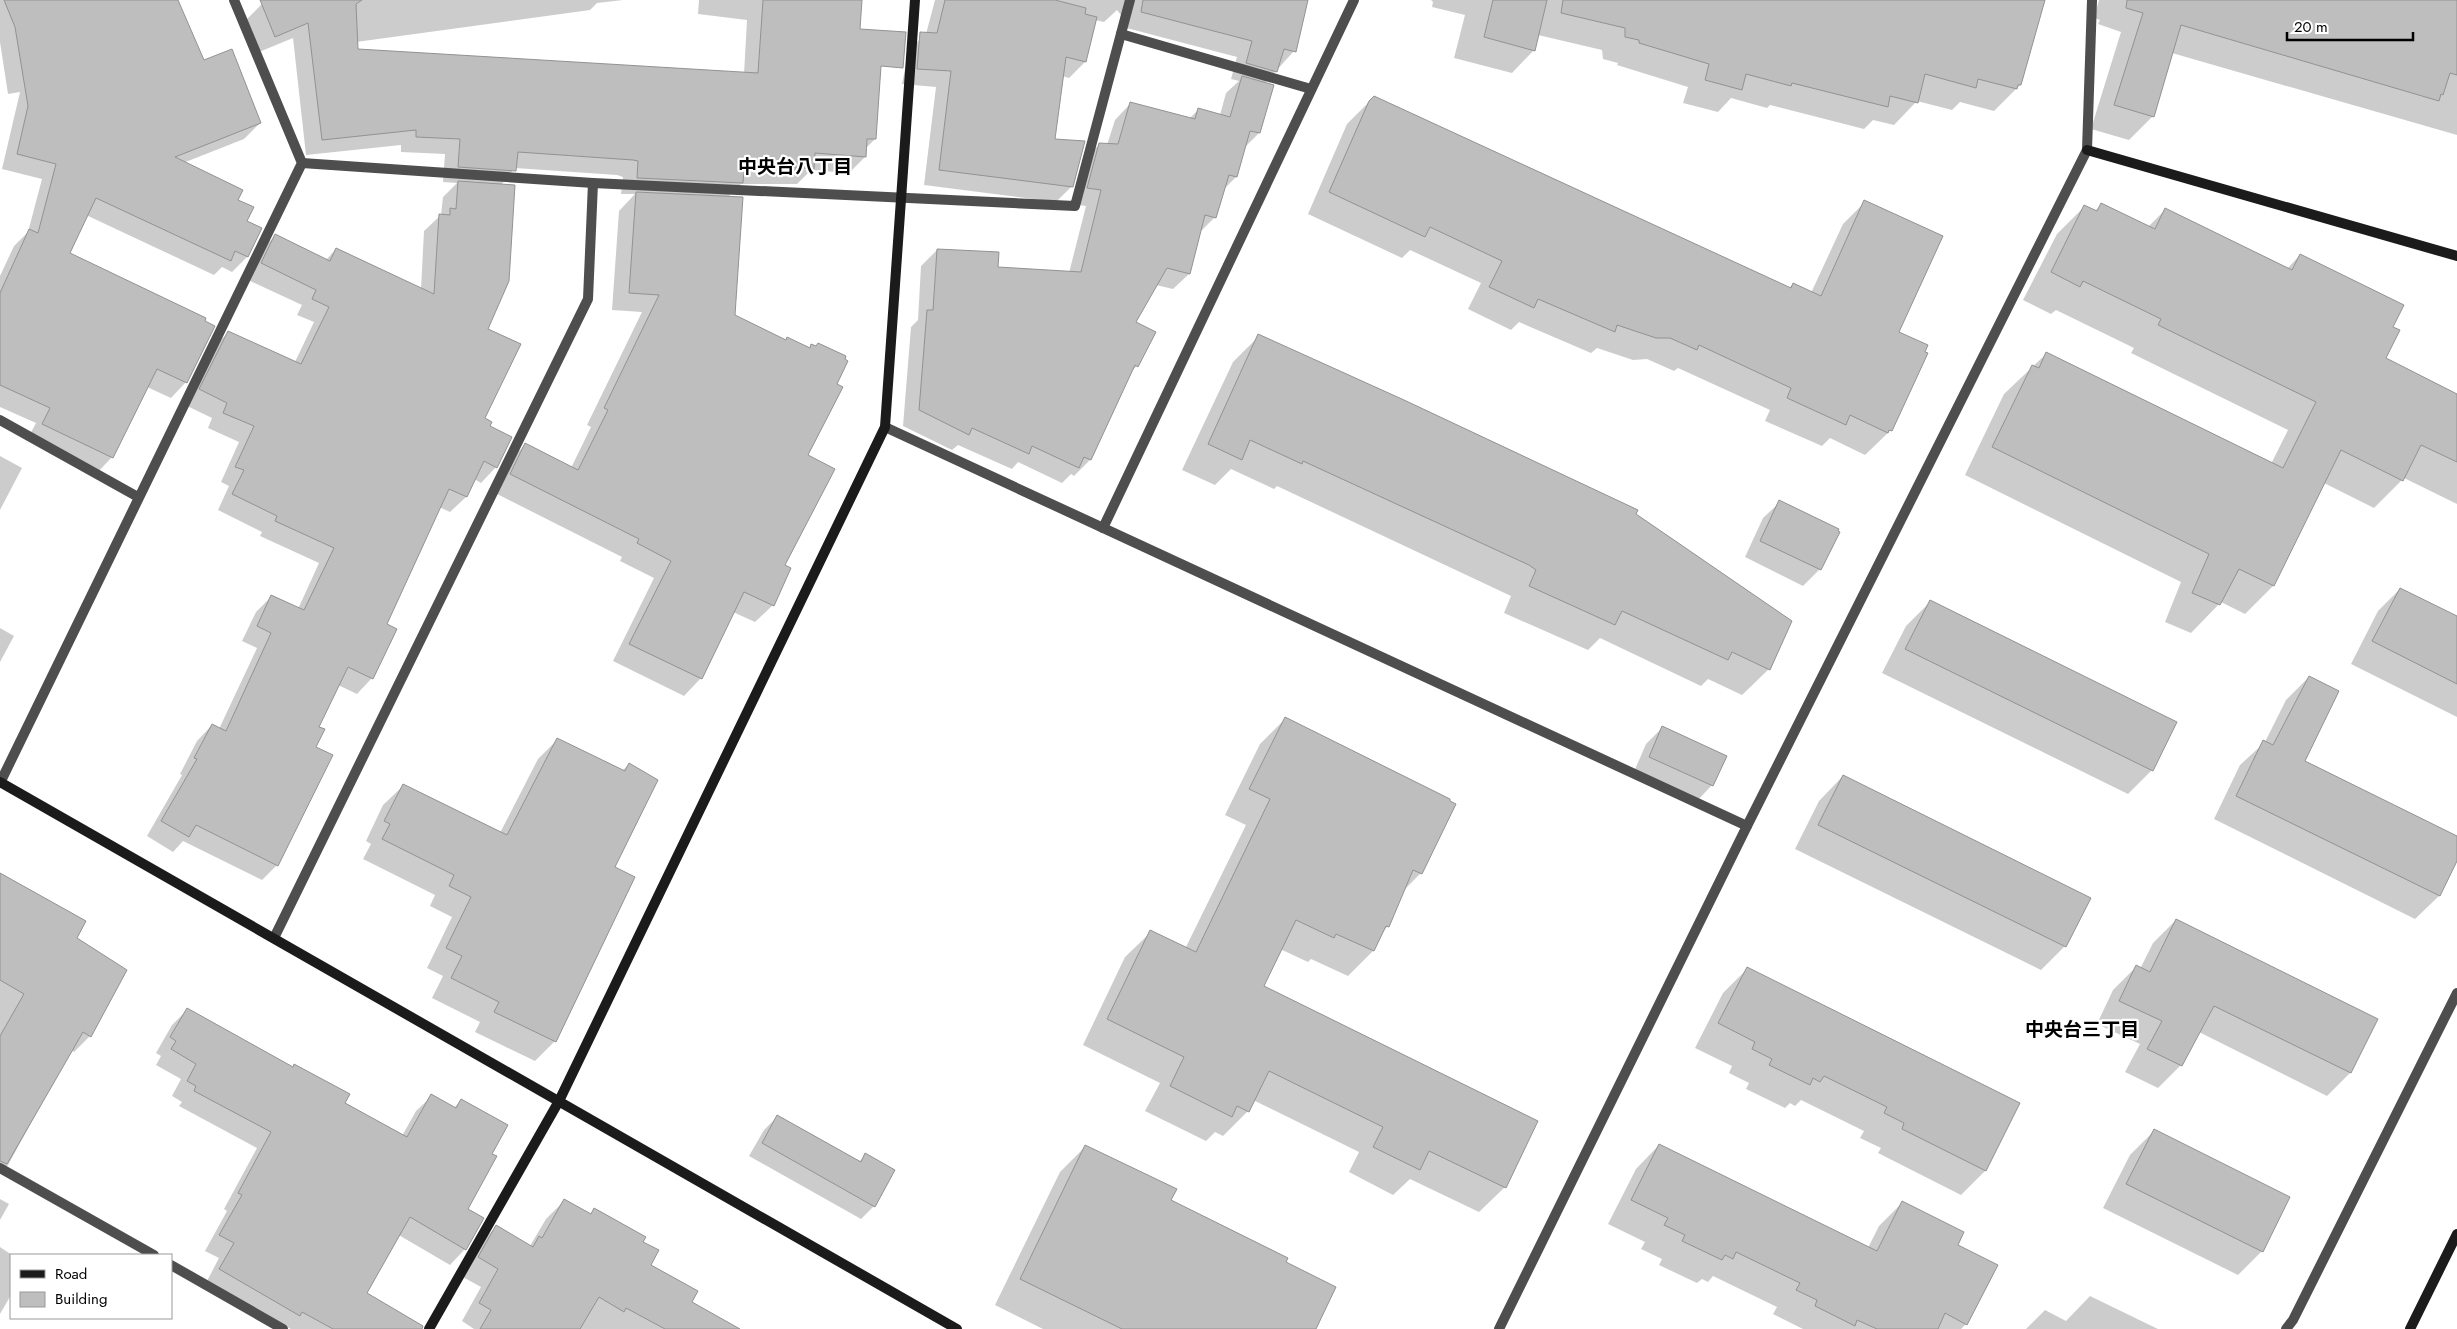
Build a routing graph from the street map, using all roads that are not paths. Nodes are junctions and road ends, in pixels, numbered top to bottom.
1 (234, 0) edge
2 (915, 0) edge
3 (1130, 0) edge
4 (1354, 0) edge
5 (2092, 0) edge
6 (1121, 34) junction
7 (1311, 89) junction
8 (2087, 150) junction
9 (302, 163) junction
10 (592, 183) junction
11 (902, 198) junction
12 (2457, 256) edge
13 (0, 420) edge
14 (885, 427) junction
15 (138, 497) junction
16 (1103, 528) junction
17 (0, 782) edge
18 (1747, 826) junction
19 (274, 938) junction
20 (2457, 993) edge
21 (559, 1101) junction
22 (0, 1168) edge
23 (2457, 1234) edge
24 (152, 1254) edge
25 (172, 1266) edge
26 (283, 1329) edge
27 (429, 1329) edge
28 (957, 1329) edge
29 (1499, 1329) edge
30 (2286, 1329) edge
31 (2410, 1329) edge

1 - 9 street
2 - 11 street
3 - 6 street
4 - 7 street
5 - 8 street
6 - 7 street
6 - 11 street
7 - 16 street
8 - 12 street
8 - 18 street
9 - 10 street
9 - 15 street
10 - 11 street
10 - 19 street
11 - 14 street
13 - 15 street
14 - 16 street
14 - 21 street
15 - 17 street
16 - 18 street
17 - 19 street
18 - 29 street
19 - 21 street
20 - 30 street
21 - 27 street
21 - 28 street
22 - 24 street
23 - 31 street
25 - 26 street

